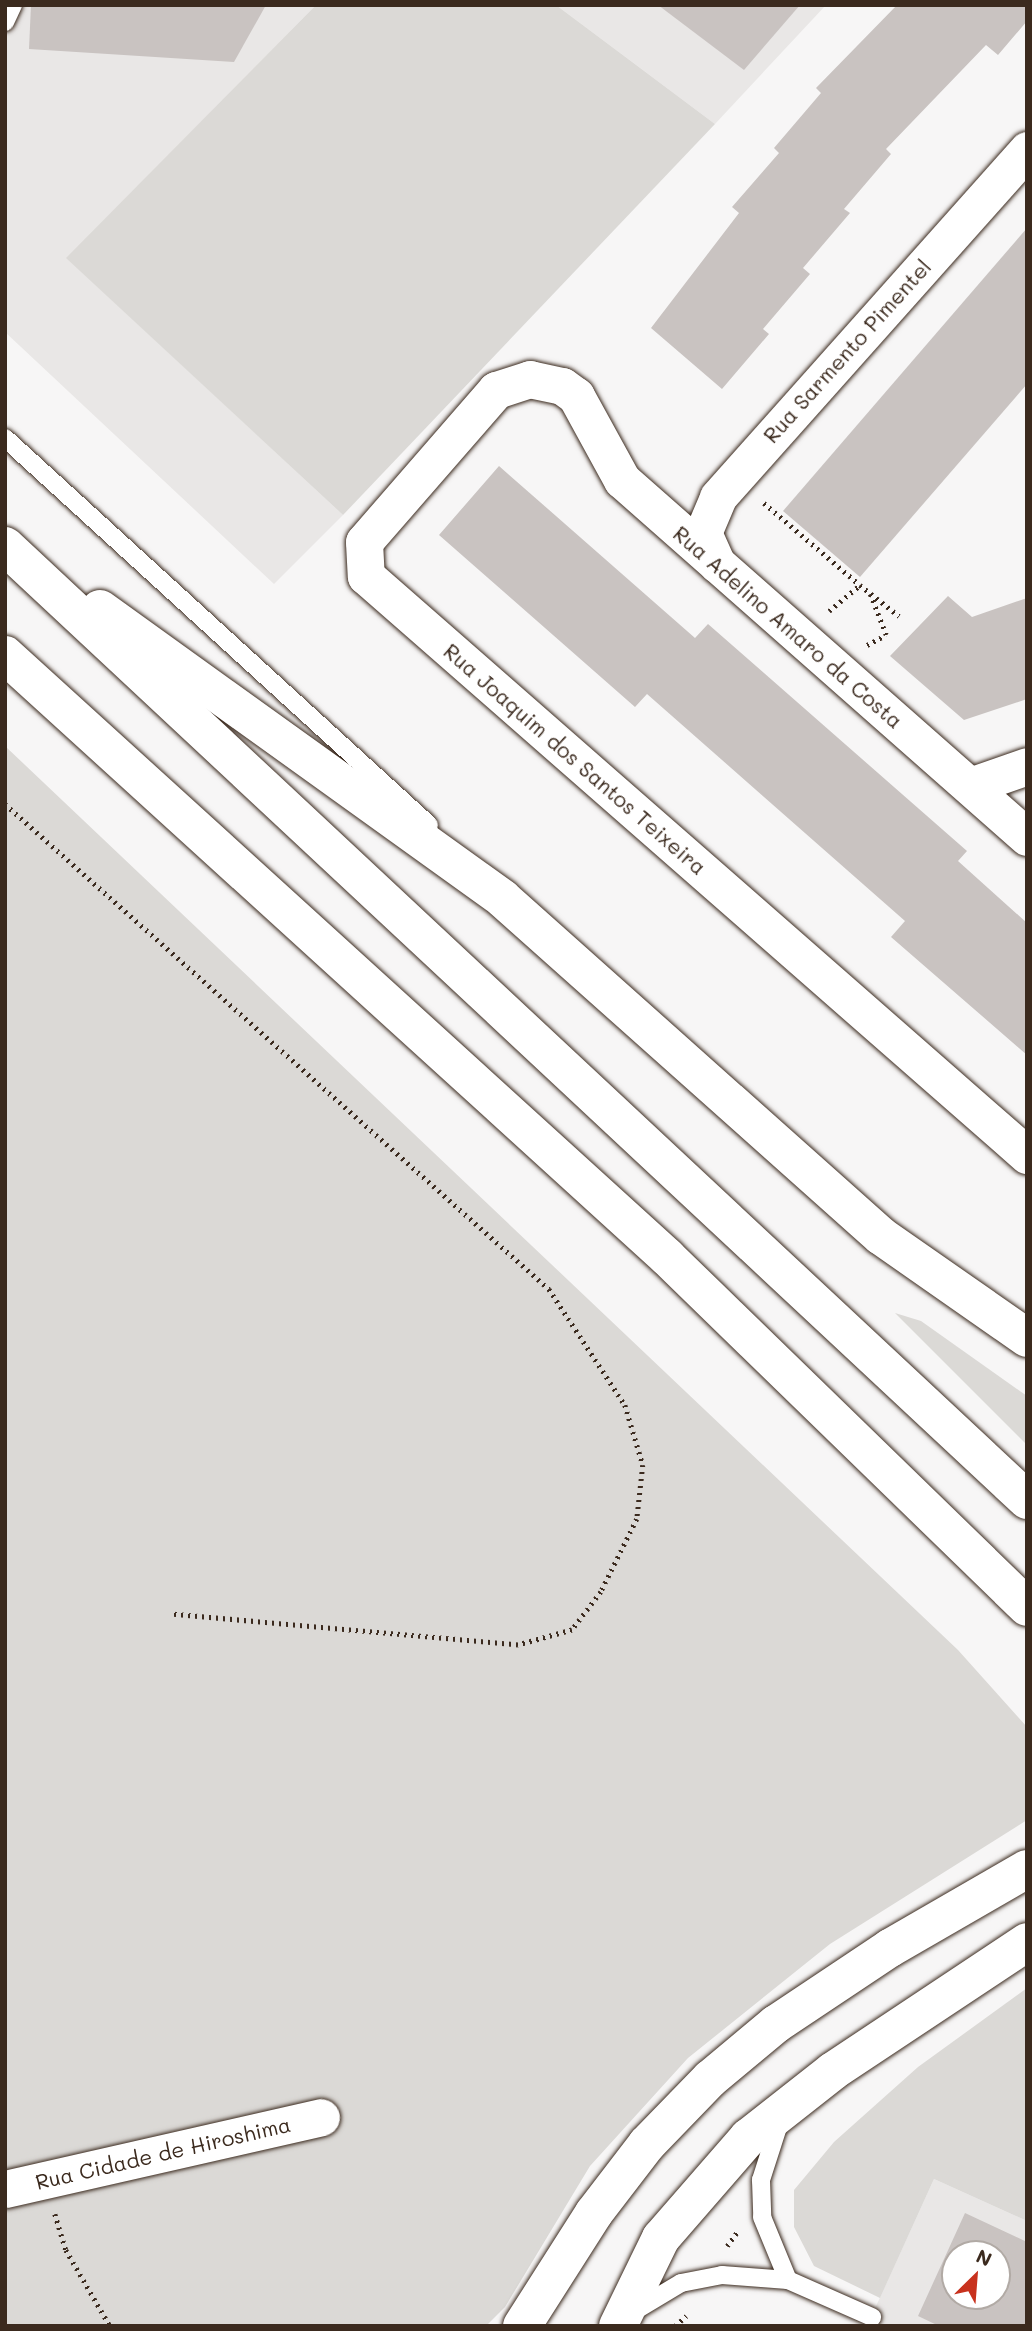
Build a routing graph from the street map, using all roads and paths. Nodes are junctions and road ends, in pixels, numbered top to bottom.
1 (13, 5) edge
2 (5, 22) edge
3 (1027, 150) edge
4 (576, 396) joint
5 (5, 438) edge
6 (734, 477) junction
7 (6, 546) edge
8 (717, 564) junction
9 (860, 586) junction
10 (870, 594) junction
11 (822, 615) dead end
12 (899, 616) dead end
13 (856, 650) dead end
14 (5, 655) edge
15 (1027, 766) edge
16 (970, 786) junction
17 (5, 804) edge
18 (1027, 837) edge
19 (503, 899) junction
20 (1027, 1155) edge
21 (1027, 1338) edge
22 (1027, 1500) edge
23 (1027, 1607) edge
24 (173, 1614) dead end
25 (1027, 1868) edge
26 (1027, 1942) edge
27 (793, 2101) junction
28 (321, 2117) dead end
29 (45, 2180) junction
30 (5, 2189) edge
31 (788, 2280) junction
32 (872, 2317) dead end
33 (618, 2325) edge
34 (110, 2326) edge
35 (522, 2326) edge

1 - 2 lane
3 - 6 street, Rua Sarmento Pimentel
4 - 8 street, Rua Adelino Amaro da Costa
4 - 20 street, Rua Joaquim dos Santos Teixeira
5 - 19 lane
6 - 8 street, Rua Sarmento Pimentel
6 - 9 path
7 - 19 main road
7 - 22 main road
8 - 16 street, Rua Adelino Amaro da Costa
9 - 10 path
9 - 11 path
10 - 12 path
10 - 13 path
14 - 23 main road
15 - 16 street
16 - 18 street, Rua Adelino Amaro da Costa
17 - 24 path
19 - 21 main road
25 - 35 main road
26 - 27 main road
27 - 31 lane
27 - 33 main road
28 - 29 street, Rua Cidade de Hiroshima
29 - 30 street, Rua Cidade de Hiroshima
29 - 34 path
31 - 32 lane
31 - 33 lane

